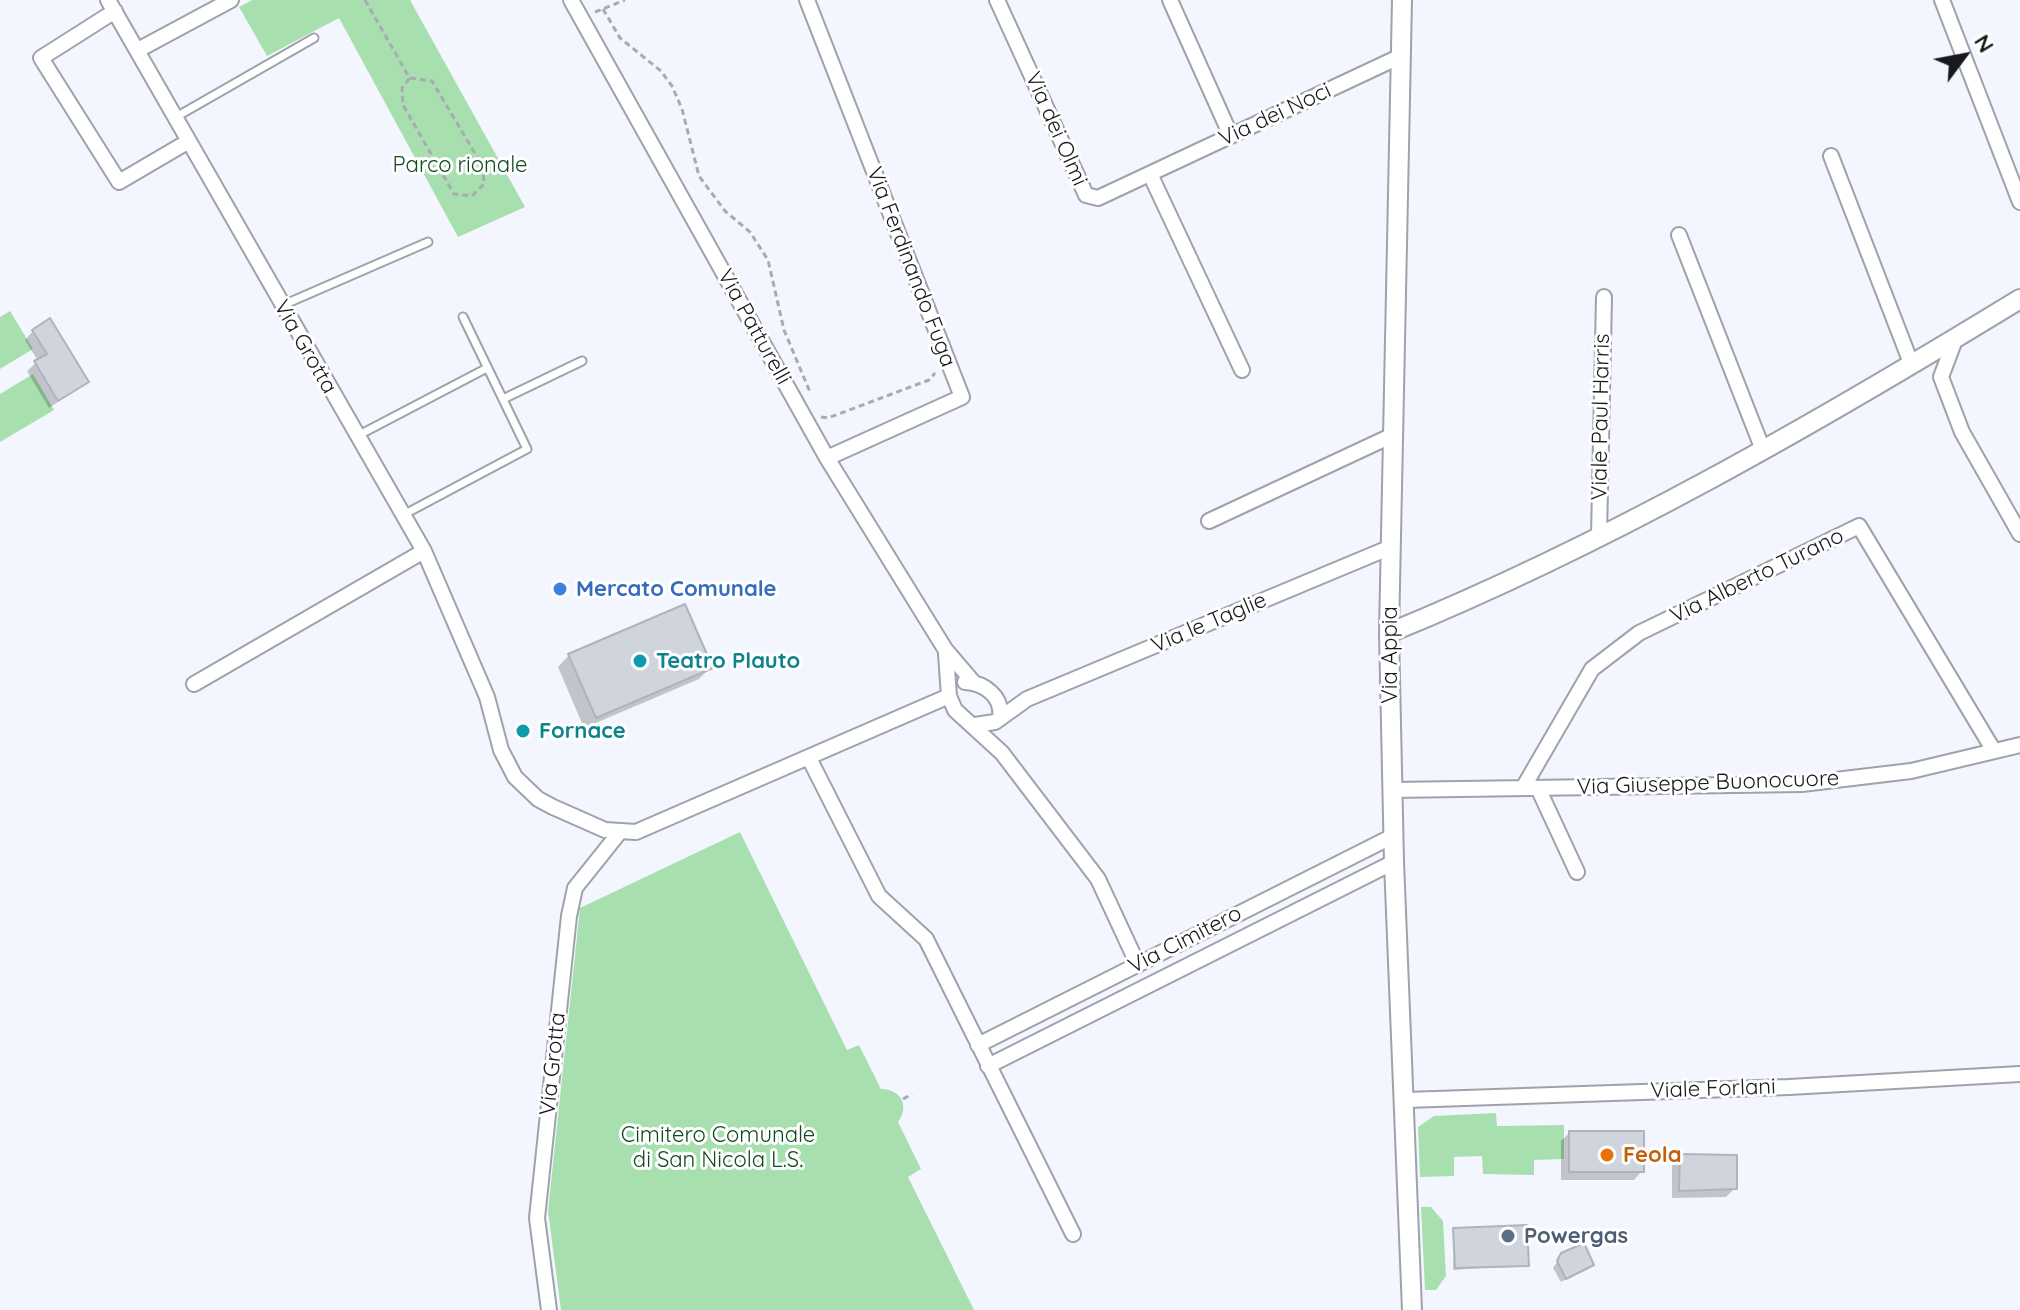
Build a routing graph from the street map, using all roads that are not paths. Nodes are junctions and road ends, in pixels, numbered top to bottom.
1 (231, 0) edge
2 (571, 0) edge
3 (807, 0) edge
4 (997, 0) edge
5 (1170, 0) edge
6 (1402, 0) edge
7 (1942, 0) edge
8 (111, 5) edge
9 (314, 38) dead end
10 (138, 50) junction
11 (1401, 56) junction
12 (176, 117) junction
13 (1231, 136) junction
14 (189, 141) junction
15 (1831, 156) dead end
16 (1150, 174) junction
17 (2020, 202) edge
18 (1679, 235) dead end
19 (428, 242) dead end
20 (1604, 297) dead end
21 (2020, 299) edge
22 (281, 306) junction
23 (463, 317) dead end
24 (1956, 337) junction
25 (582, 361) dead end
26 (1911, 363) junction
27 (487, 368) junction
28 (1242, 370) dead end
29 (503, 399) junction
30 (1393, 435) junction
31 (357, 436) junction
32 (1763, 450) junction
33 (827, 458) junction
34 (403, 515) junction
35 (1209, 521) dead end
36 (2020, 534) edge
37 (1599, 536) junction
38 (1391, 547) junction
39 (424, 551) junction
40 (1389, 633) junction
41 (945, 649) junction
42 (974, 683) junction
43 (194, 684) dead end
44 (996, 698) junction
45 (952, 699) junction
46 (1027, 699) junction
47 (998, 720) junction
48 (975, 725) junction
49 (2020, 745) edge
50 (1994, 751) junction
51 (1002, 753) junction
52 (809, 758) junction
53 (1530, 788) junction
54 (1392, 790) junction
55 (619, 833) junction
56 (1393, 836) junction
57 (1394, 862) junction
58 (1577, 872) dead end
59 (1138, 965) junction
60 (978, 1045) junction
61 (988, 1066) junction
62 (2020, 1074) edge
63 (1406, 1100) junction
64 (1073, 1234) dead end
65 (549, 1310) edge
66 (1412, 1310) edge

1 - 10 street
2 - 33 street, Via Patturelli
3 - 33 street, Via Ferdinando Fuga
4 - 16 street, Via dei Olmi
5 - 13 street
6 - 11 street, Via Appia
7 - 17 street
8 - 10 street, Via Grotta
8 - 14 street, Via Grotta
9 - 12 lane
10 - 12 street, Via Grotta
11 - 13 street, Via dei Noci
11 - 30 street, Via Appia
12 - 14 street, Via Grotta
13 - 16 street, Via dei Noci
14 - 22 street, Via Grotta
15 - 26 street
16 - 28 street
18 - 32 street
19 - 22 lane
20 - 37 street, Viale Paul Harris
21 - 24 street, Viale Paul Harris
22 - 31 street, Via Grotta
23 - 27 lane
24 - 26 street, Viale Paul Harris
24 - 36 street
25 - 29 lane
26 - 32 street, Viale Paul Harris
27 - 29 lane
27 - 31 lane
29 - 34 lane
30 - 35 street
30 - 38 street, Via Appia
31 - 34 street, Via Grotta
32 - 37 street, Viale Paul Harris
33 - 41 street, Via Patturelli
34 - 39 street, Via Grotta
37 - 40 street, Viale Paul Harris
38 - 40 street, Via Appia
38 - 46 street, Via le Taglie
39 - 43 street
39 - 55 street, Via Grotta
40 - 54 street, Via Appia
41 - 42 street, Via Patturelli
41 - 45 street, Via Patturelli
42 - 44 street, Via Patturelli
42 - 45 street
44 - 46 street, Via le Taglie
44 - 47 street
45 - 48 street
45 - 52 street
46 - 47 street, Via le Taglie
47 - 48 street
47 - 51 street
48 - 51 street
49 - 50 street, Via Giuseppe Buonocuore
50 - 53 street, Via Giuseppe Buonocuore
50 - 53 street, Via Alberto Turano
51 - 59 street
52 - 55 street
52 - 60 street
53 - 54 street, Via Giuseppe Buonocuore
53 - 58 street
54 - 56 street, Via Appia
55 - 65 street, Via Grotta
56 - 57 street, Via Appia
56 - 59 street, Via Cimitero
57 - 61 street, Via Cimitero
57 - 63 street, Via Appia
59 - 60 street, Via Cimitero
60 - 61 street
61 - 64 street
62 - 63 street, Viale Forlani
63 - 66 street, Via Appia

